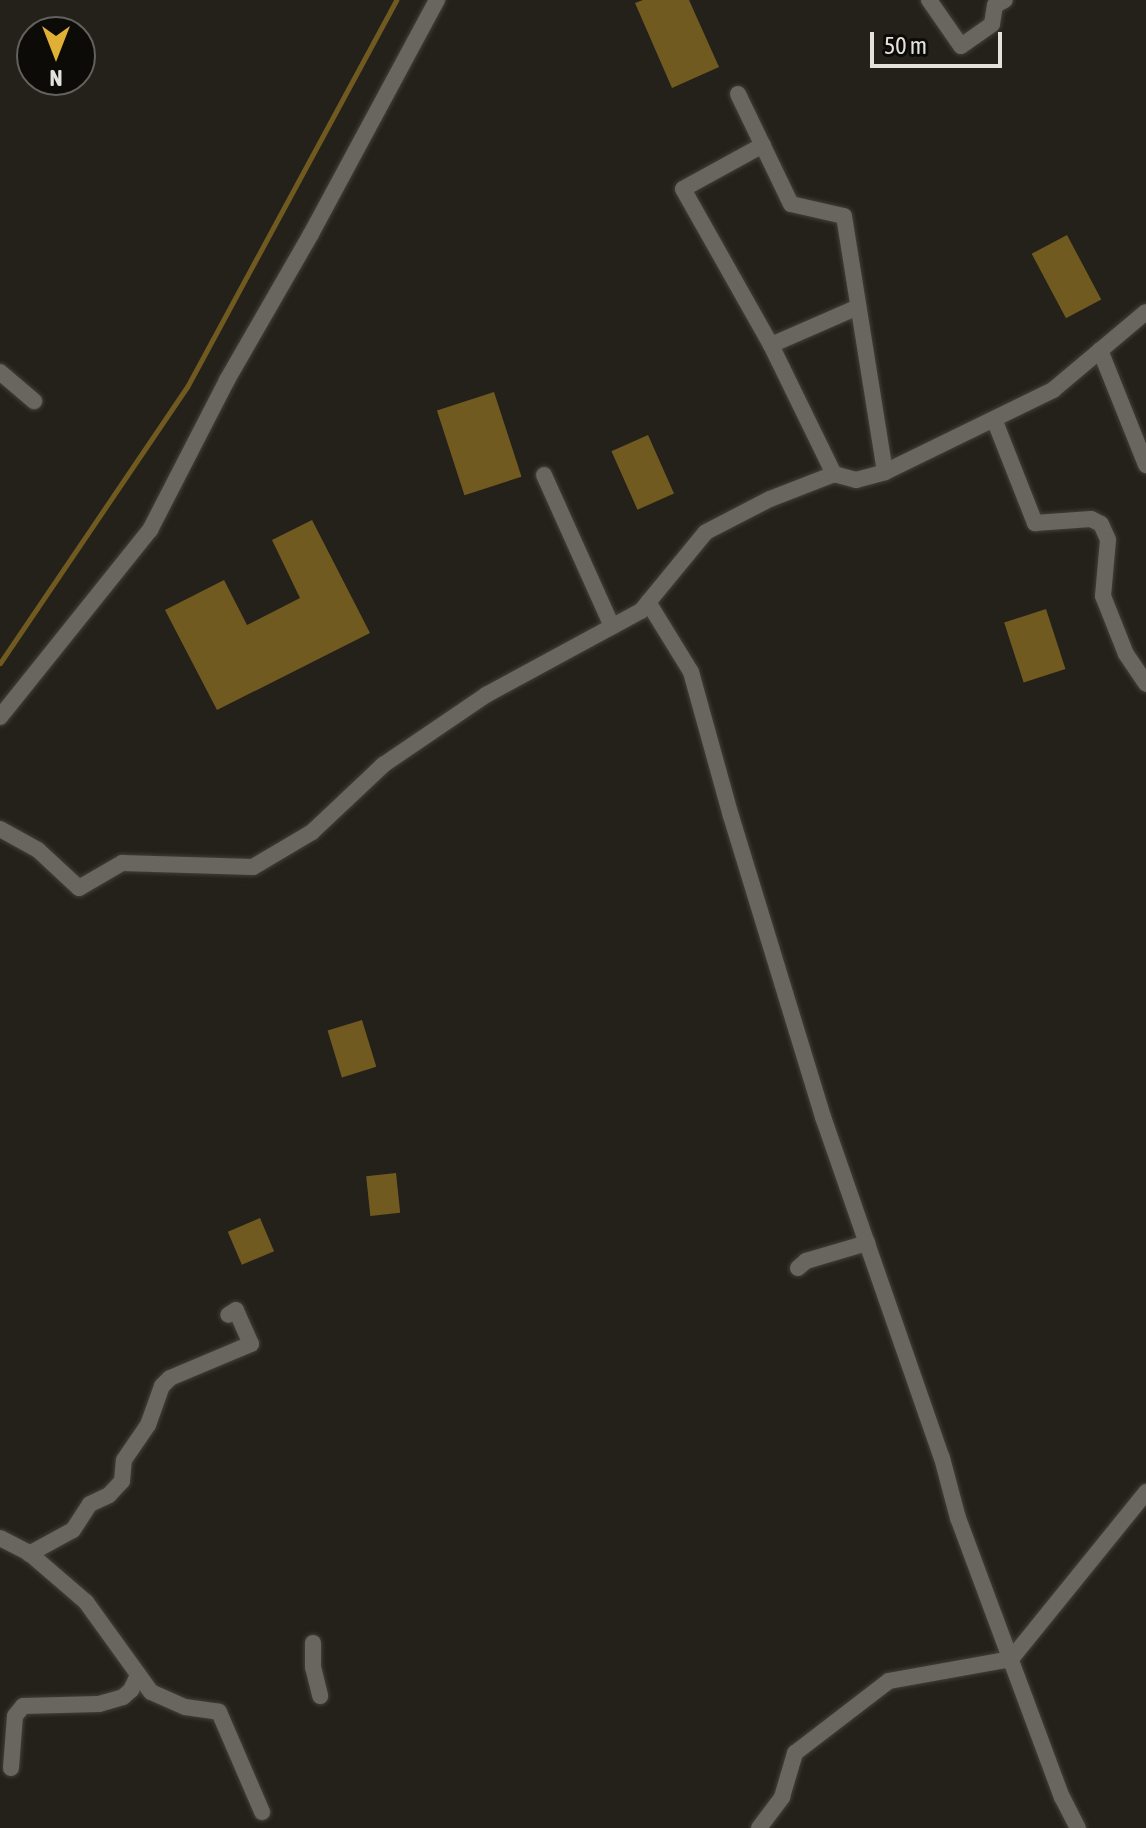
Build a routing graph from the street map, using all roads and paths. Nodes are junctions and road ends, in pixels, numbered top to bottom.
1 (437, 0) edge
2 (929, 0) edge
3 (1005, 0) edge
4 (738, 94) dead end
5 (763, 145) junction
6 (858, 307) junction
7 (1146, 312) edge
8 (771, 345) junction
9 (1100, 350) junction
10 (0, 372) edge
11 (34, 401) dead end
12 (994, 419) junction
13 (1146, 465) edge
14 (885, 472) junction
15 (834, 474) junction
16 (544, 475) dead end
17 (648, 602) junction
18 (612, 626) junction
19 (1146, 684) edge
20 (0, 717) edge
21 (0, 829) edge
22 (867, 1243) junction
23 (798, 1268) dead end
24 (228, 1315) dead end
25 (1146, 1492) edge
26 (0, 1538) edge
27 (29, 1554) junction
28 (313, 1643) dead end
29 (1011, 1659) junction
30 (138, 1675) junction
31 (320, 1696) dead end
32 (11, 1768) dead end
33 (262, 1812) dead end
34 (759, 1828) edge
35 (1078, 1828) edge

1 - 20 street
2 - 3 street
4 - 5 street
5 - 6 street
5 - 8 street
6 - 8 street
6 - 14 street
7 - 9 street
8 - 15 street
9 - 12 street
9 - 13 street
10 - 11 street
12 - 14 street
12 - 19 street
14 - 15 street
15 - 17 street
16 - 18 street
17 - 18 street
17 - 22 street
18 - 21 street
22 - 23 street
22 - 29 street
24 - 27 street
25 - 29 street
26 - 27 street
27 - 30 street
28 - 31 street
29 - 34 street
29 - 35 street
30 - 32 street
30 - 33 street

